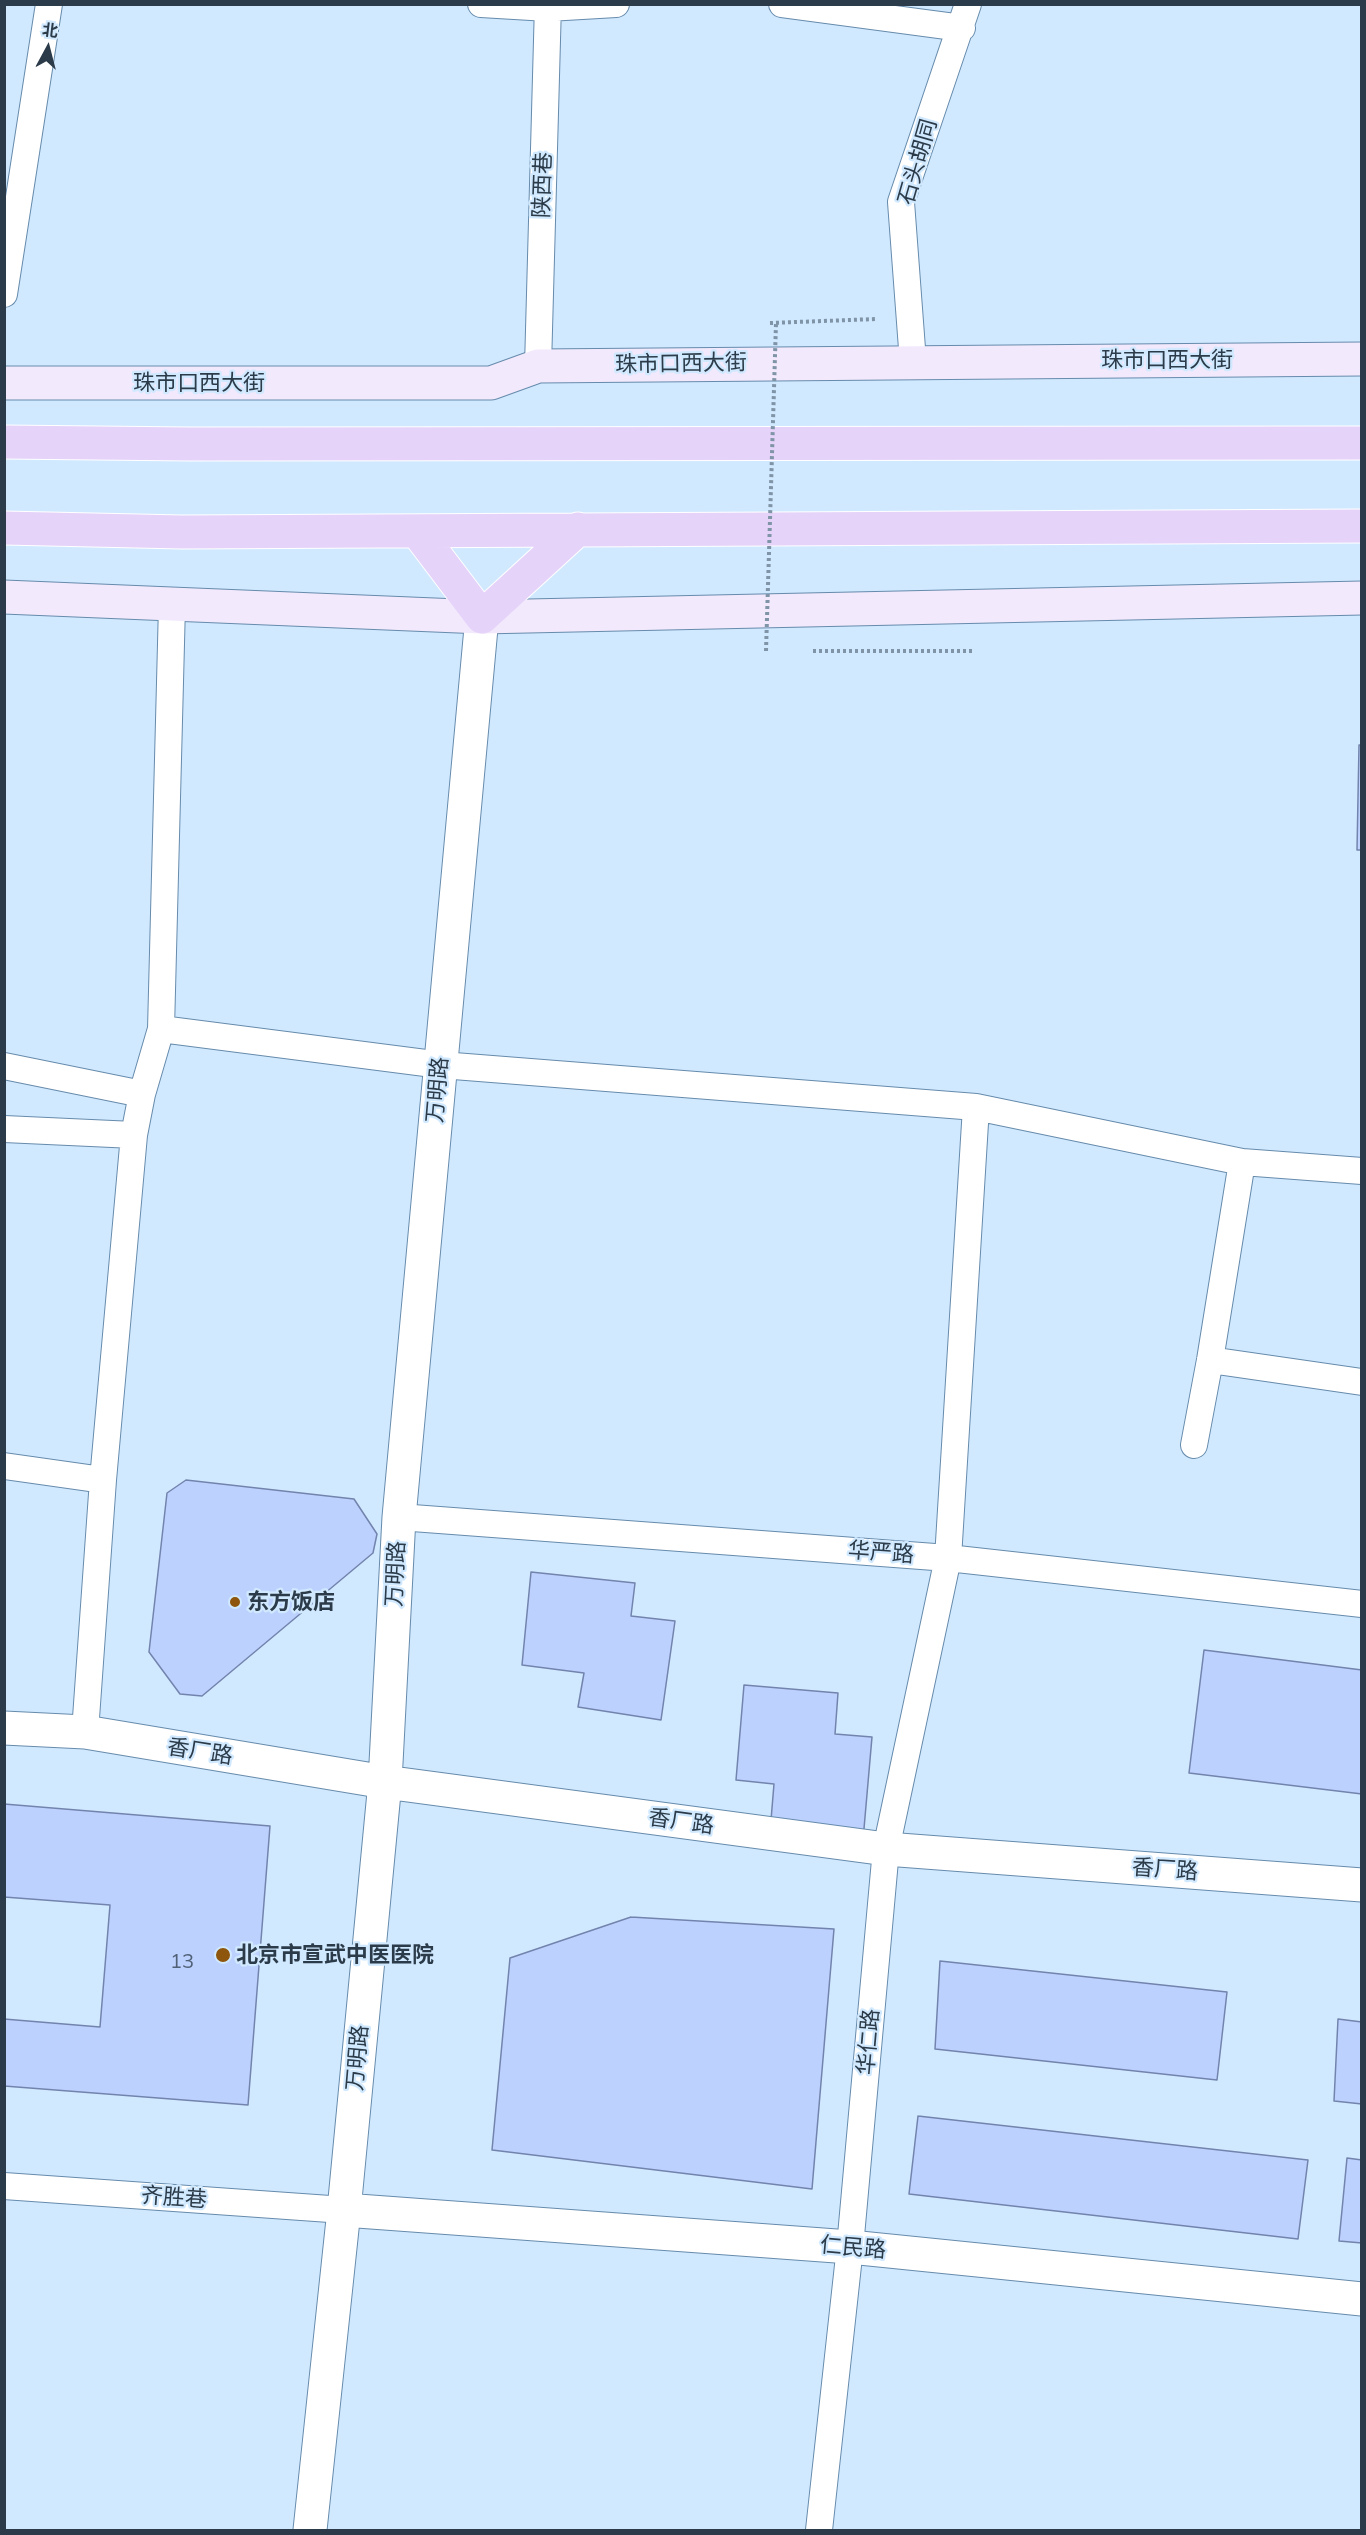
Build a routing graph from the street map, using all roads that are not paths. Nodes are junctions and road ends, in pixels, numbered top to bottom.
1 (49, 4) edge
2 (481, 4) edge
3 (616, 4) edge
4 (782, 4) edge
5 (548, 6) edge
6 (965, 16) edge
7 (4, 294) edge
8 (1362, 359) edge
9 (913, 362) junction
10 (538, 366) junction
11 (4, 383) edge
12 (4, 442) edge
13 (1362, 443) edge
14 (1362, 526) edge
15 (4, 528) edge
16 (578, 529) junction
17 (417, 531) junction
18 (4, 597) edge
19 (1362, 598) edge
20 (172, 605) junction
21 (482, 617) junction
22 (161, 1029) junction
23 (441, 1065) junction
24 (4, 1066) edge
25 (142, 1094) junction
26 (976, 1107) junction
27 (4, 1129) edge
28 (134, 1135) junction
29 (1242, 1162) junction
30 (1362, 1171) edge
31 (1210, 1359) junction
32 (1362, 1382) edge
33 (1194, 1445) dead end
34 (4, 1466) edge
35 (103, 1480) junction
36 (399, 1517) junction
37 (948, 1558) junction
38 (1362, 1604) edge
39 (4, 1728) edge
40 (85, 1732) junction
41 (385, 1782) junction
42 (886, 1849) junction
43 (1362, 1885) edge
44 (4, 2186) edge
45 (344, 2210) junction
46 (850, 2247) junction
47 (1362, 2299) edge
48 (310, 2530) edge
49 (819, 2530) edge

1 - 7 lane
2 - 5 lane
3 - 5 lane
4 - 6 lane
5 - 10 lane, 陕西巷
6 - 9 lane, 石头胡同
8 - 9 street, 珠市口西大街
9 - 10 street, 珠市口西大街
10 - 11 street, 珠市口西大街
12 - 13 main road
14 - 16 main road
15 - 17 main road
16 - 17 main road
16 - 21 main road
17 - 21 main road
18 - 20 street
19 - 21 street
20 - 21 street
20 - 22 lane
21 - 23 street, 万明路
22 - 23 lane
22 - 25 lane
23 - 26 lane
23 - 36 street, 万明路
24 - 25 lane
25 - 28 lane
26 - 29 lane
26 - 37 lane, 华仁路
27 - 28 lane
28 - 35 lane
29 - 30 lane
29 - 31 lane
31 - 32 lane
31 - 33 lane
34 - 35 lane
35 - 40 lane
36 - 37 lane, 华严路
36 - 41 street, 万明路
37 - 38 lane, 华严路
37 - 42 lane, 华仁路
39 - 40 street, 香厂路
40 - 41 street, 香厂路
41 - 42 street, 香厂路
41 - 45 street, 万明路
42 - 43 street, 香厂路
42 - 46 lane, 华仁路
44 - 45 lane, 齐胜巷
45 - 46 street, 仁民路
45 - 48 street, 万明路
46 - 47 street, 仁民路
46 - 49 lane, 华仁路

